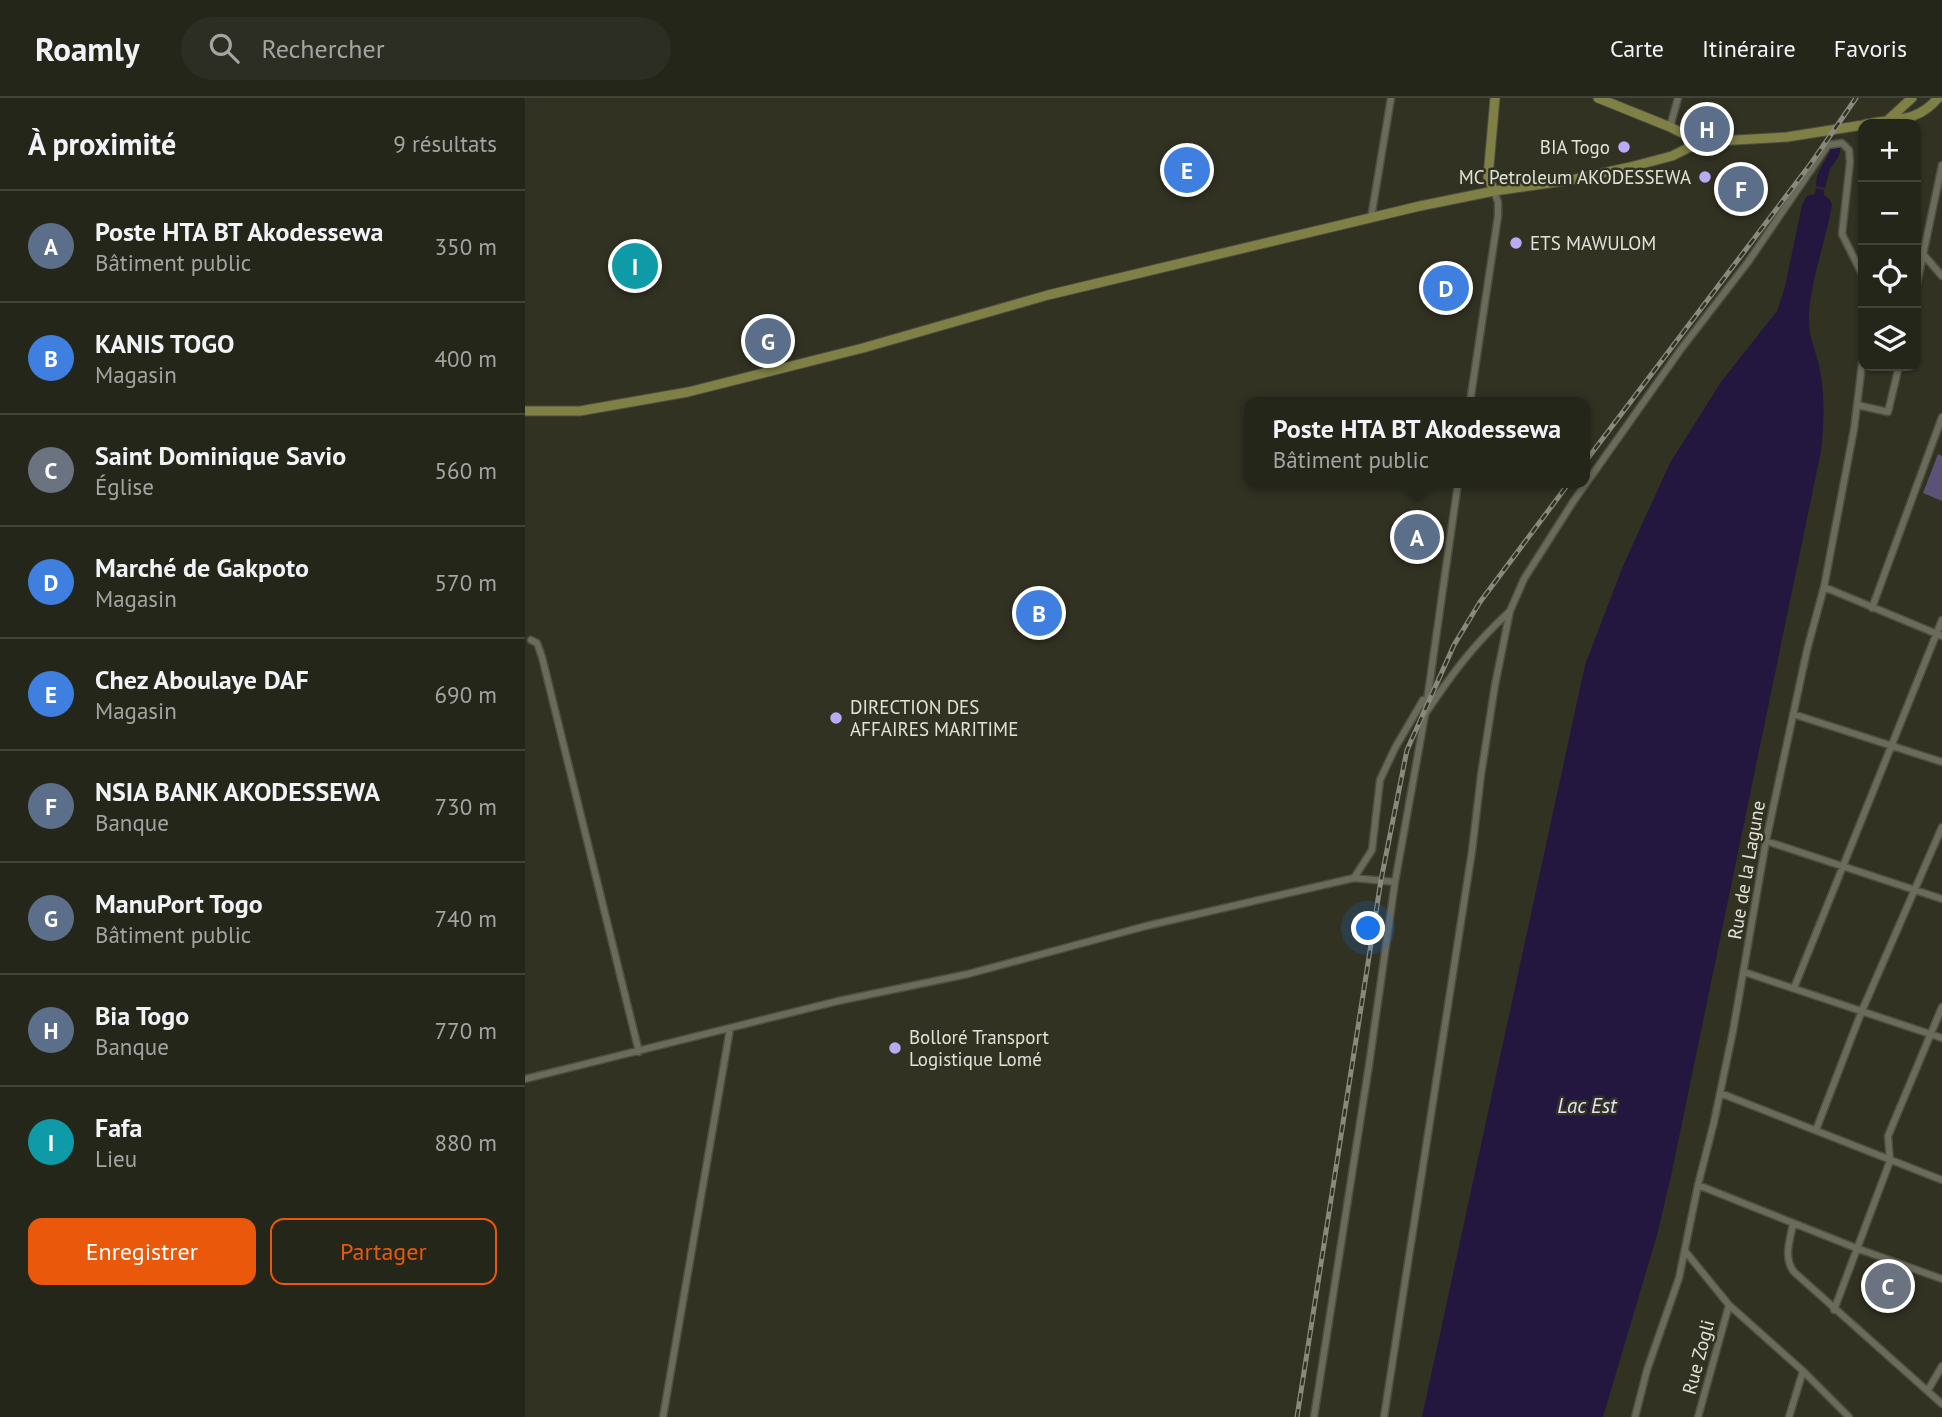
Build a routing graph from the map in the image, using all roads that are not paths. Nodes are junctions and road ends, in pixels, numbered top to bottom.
1 (1391, 98) edge
2 (1495, 98) edge
3 (1598, 98) edge
4 (1678, 98) edge
5 (1912, 98) edge
6 (1938, 98) edge
7 (1890, 119) edge
8 (1908, 119) edge
9 (1858, 126) edge
10 (1670, 127) junction
11 (1700, 142) junction
12 (1942, 165) edge
13 (1940, 186) edge
14 (1494, 191) junction
15 (1371, 218) junction
16 (1923, 254) junction
17 (1921, 264) edge
18 (1858, 266) edge
19 (1942, 276) edge
20 (1861, 371) edge
21 (1898, 371) edge
22 (1471, 397) edge
23 (1857, 405) junction
24 (525, 411) edge
25 (1942, 417) edge
26 (1590, 478) edge
27 (1457, 488) edge
28 (1583, 488) edge
29 (1823, 587) junction
30 (1872, 608) junction
31 (1510, 611) junction
32 (1942, 620) edge
33 (1939, 635) edge
34 (531, 640) dead end
35 (1427, 692) junction
36 (1793, 714) junction
37 (1425, 715) junction
38 (1891, 746) junction
39 (1942, 762) edge
40 (1942, 827) edge
41 (1766, 841) junction
42 (1842, 866) junction
43 (1354, 878) junction
44 (1395, 882) junction
45 (1915, 890) junction
46 (1942, 899) edge
47 (1744, 972) junction
48 (1794, 988) junction
49 (1942, 1007) edge
50 (1861, 1013) junction
51 (730, 1029) junction
52 (1930, 1033) junction
53 (1942, 1038) edge
54 (639, 1052) junction
55 (525, 1079) edge
56 (1720, 1093) junction
57 (1816, 1129) junction
58 (1890, 1161) junction
59 (1942, 1180) edge
60 (1698, 1185) junction
61 (1793, 1224) junction
62 (1856, 1248) junction
63 (1685, 1251) junction
64 (1942, 1279) edge
65 (1729, 1305) junction
66 (1834, 1310) junction
67 (1942, 1366) edge
68 (1803, 1371) junction
69 (1928, 1390) junction
70 (1942, 1405) edge
71 (663, 1417) edge
72 (1314, 1417) edge
73 (1384, 1417) edge
74 (1635, 1417) edge
75 (1698, 1417) edge
76 (1789, 1417) edge
77 (1849, 1417) edge

1 - 15 street
2 - 14 main road
3 - 10 main road
4 - 10 street
5 - 7 main road
6 - 8 main road
9 - 11 main road
10 - 11 main road
11 - 14 main road
12 - 13 street
13 - 16 street
14 - 15 main road
14 - 22 street
15 - 24 main road
16 - 17 street
16 - 19 street
18 - 26 street
20 - 23 street, Rue de la Lagune
21 - 23 street
23 - 29 street, Rue de la Lagune
25 - 30 street
27 - 35 street
28 - 31 street
29 - 30 street
29 - 36 street, Rue de la Lagune
30 - 33 street
31 - 37 street
31 - 73 street
32 - 33 street
33 - 38 street
34 - 54 street
35 - 37 street
35 - 43 street
36 - 38 street
36 - 41 street, Rue de la Lagune
37 - 44 street
38 - 39 street
38 - 42 street
40 - 45 street
41 - 42 street
41 - 47 street, Rue de la Lagune
42 - 45 street
42 - 48 street
43 - 44 street
43 - 51 street
44 - 72 street
45 - 46 street
45 - 50 street
47 - 48 street
47 - 56 street, Rue de la Lagune
48 - 50 street
49 - 52 street
50 - 52 street
50 - 57 street
51 - 54 street
51 - 71 street
52 - 53 street
52 - 58 street
54 - 55 street
56 - 57 street
56 - 60 street, Rue de la Lagune
57 - 58 street
58 - 59 street
58 - 62 street
60 - 61 street
60 - 63 street, Rue de la Lagune
61 - 62 street
61 - 66 street
62 - 64 street
62 - 66 street
63 - 65 street
63 - 74 street, Rue de la Lagune
65 - 68 street
65 - 75 street, Rue Zogli
66 - 69 street
67 - 69 street
68 - 76 street
68 - 77 street
69 - 70 street

